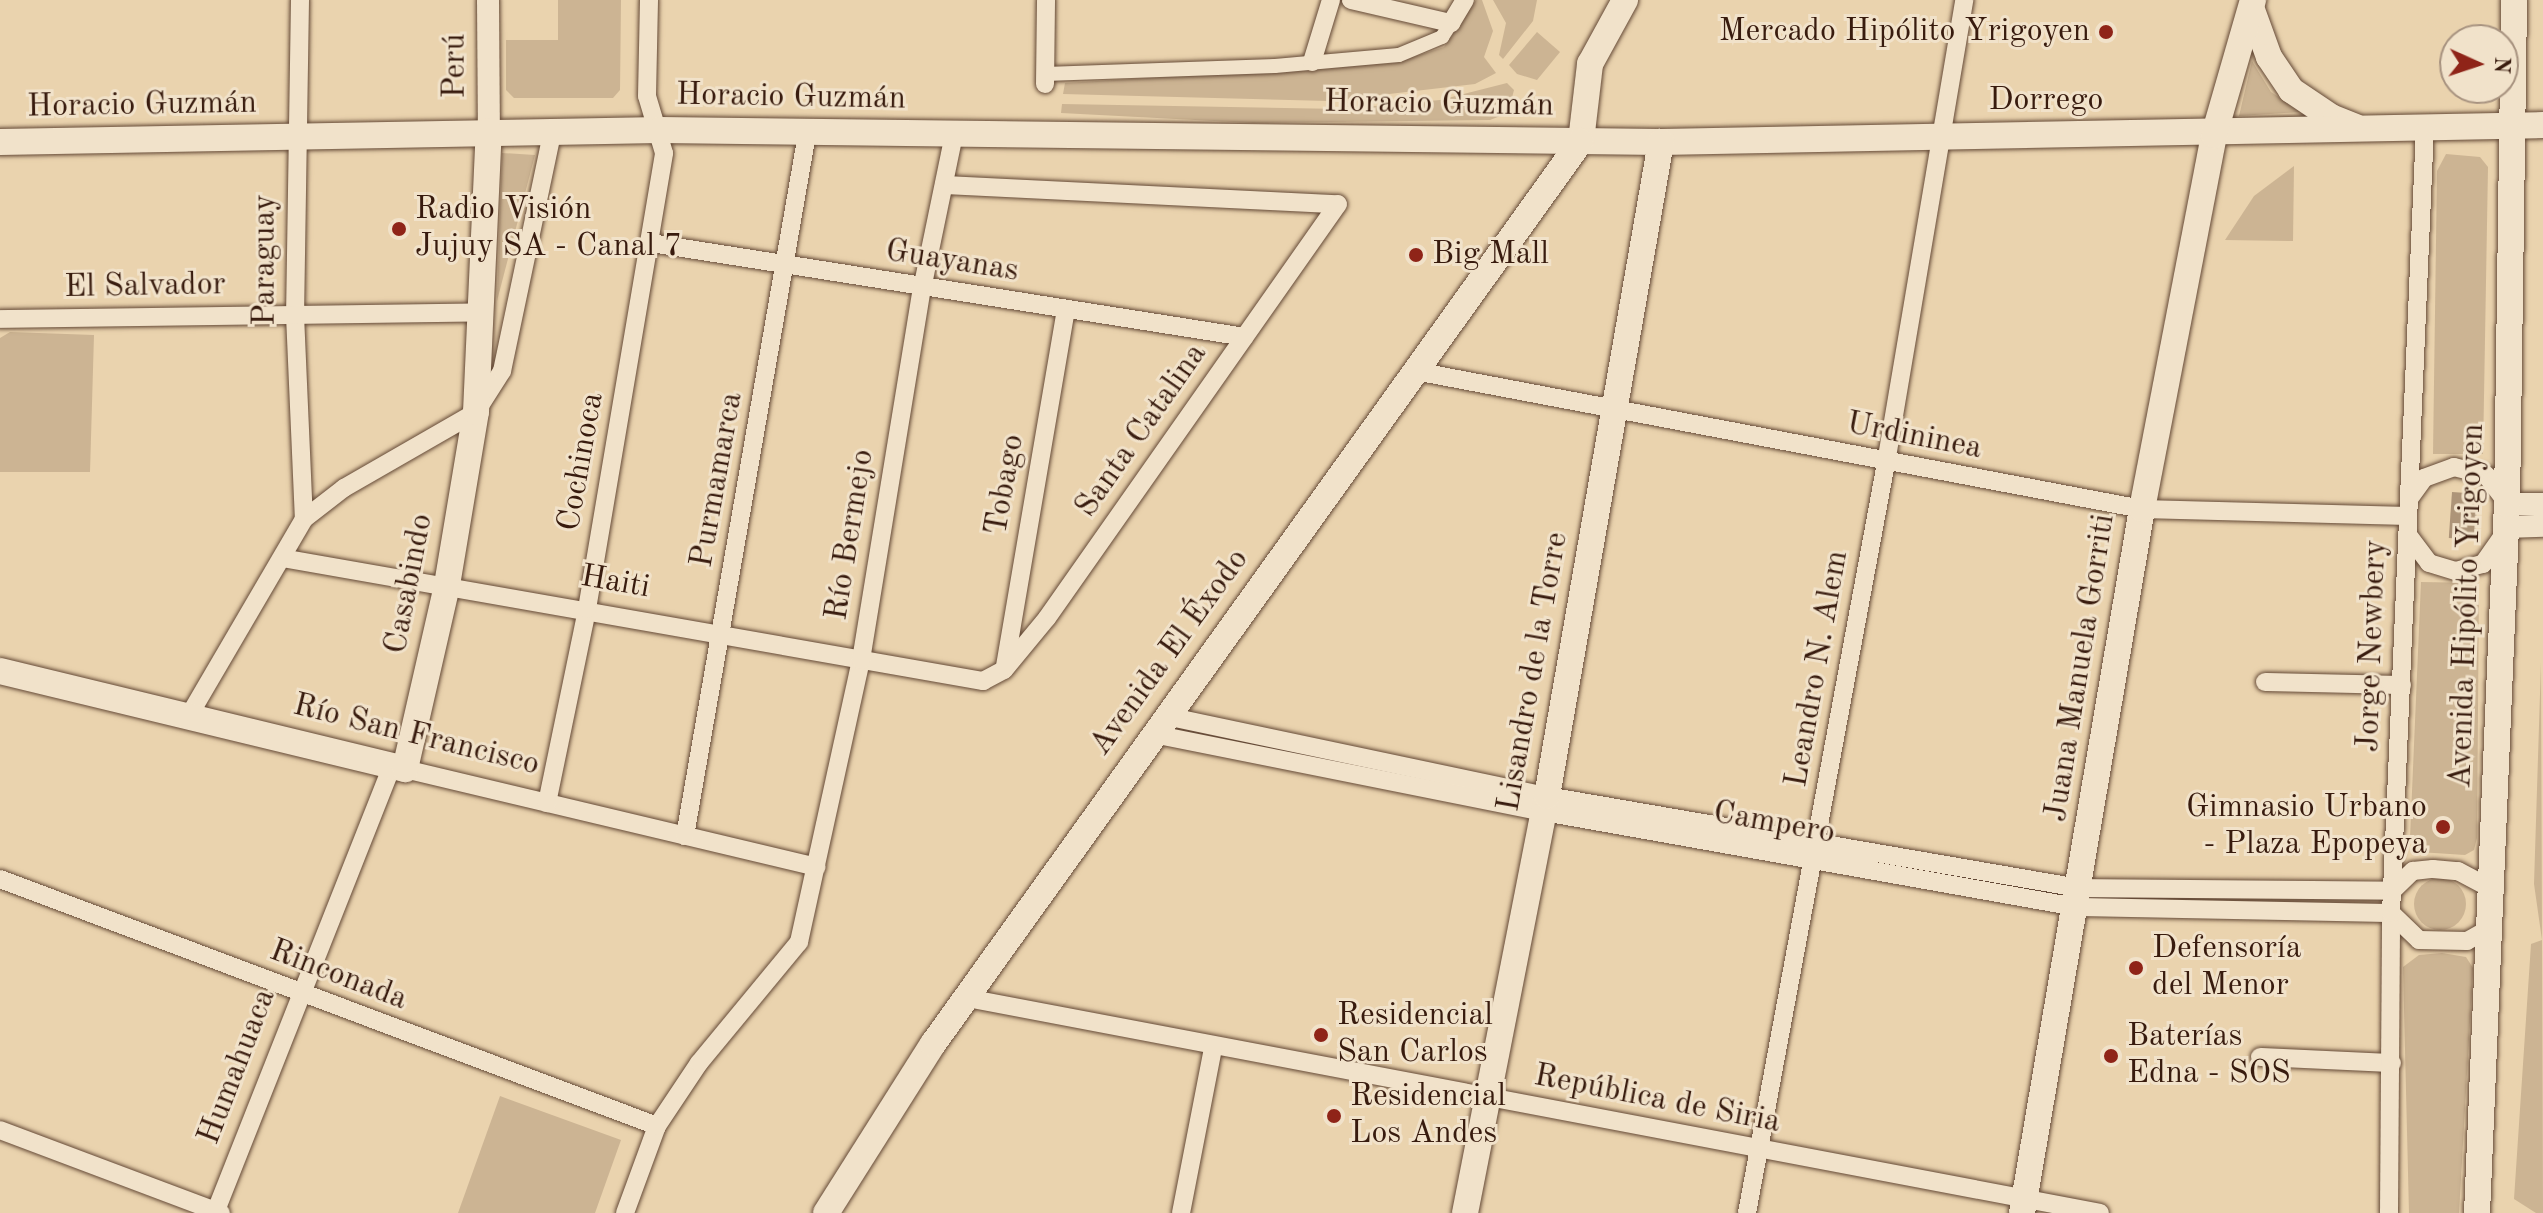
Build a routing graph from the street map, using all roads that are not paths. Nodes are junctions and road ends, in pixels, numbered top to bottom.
1 (300, 0) edge
2 (488, 0) edge
3 (649, 0) edge
4 (1046, 0) edge
5 (1331, 0) edge
6 (1351, 0) edge
7 (1465, 0) edge
8 (1625, 0) edge
9 (1964, 0) edge
10 (2514, 0) edge
11 (2252, 5) edge
12 (1451, 23) junction
13 (1312, 62) junction
14 (1045, 79) joint
15 (2510, 125) junction
16 (2543, 125) edge
17 (2425, 129) junction
18 (553, 130) junction
19 (660, 130) junction
20 (2378, 130) junction
21 (489, 131) junction
22 (807, 134) junction
23 (954, 135) junction
24 (1940, 135) junction
25 (2214, 135) junction
26 (297, 137) junction
27 (1529, 138) junction
28 (1581, 141) junction
29 (0, 142) edge
30 (1661, 142) junction
31 (944, 185) junction
32 (1537, 200) junction
33 (651, 243) junction
34 (785, 264) junction
35 (922, 289) junction
36 (1066, 310) junction
37 (483, 312) junction
38 (295, 315) junction
39 (0, 319) edge
40 (1245, 337) junction
41 (1415, 371) junction
42 (1617, 410) junction
43 (476, 412) junction
44 (1886, 463) junction
45 (2142, 509) junction
46 (2541, 515) edge
47 (2408, 516) junction
48 (2507, 516) junction
49 (304, 519) junction
50 (282, 558) junction
51 (447, 585) junction
52 (587, 609) junction
53 (722, 632) junction
54 (861, 660) junction
55 (1004, 670) junction
56 (1, 674) edge
57 (983, 681) joint
58 (2265, 682) dead end
59 (2402, 685) junction
60 (190, 714) junction
61 (1160, 725) junction
62 (399, 768) junction
63 (547, 803) junction
64 (1545, 804) junction
65 (685, 836) junction
66 (1814, 854) junction
67 (816, 867) junction
68 (0, 879) edge
69 (2493, 890) junction
70 (2392, 891) junction
71 (2077, 897) junction
72 (2391, 913) junction
73 (2492, 927) junction
74 (299, 993) junction
75 (967, 998) junction
76 (1213, 1048) junction
77 (2260, 1057) dead end
78 (2392, 1063) junction
79 (1487, 1097) junction
80 (657, 1126) junction
81 (0, 1130) edge
82 (1758, 1151) junction
83 (2023, 1206) edge
84 (217, 1212) edge
85 (625, 1213) edge
86 (826, 1213) edge
87 (1181, 1213) edge
88 (1465, 1213) edge
89 (1747, 1213) edge
90 (2100, 1213) edge
91 (2389, 1213) edge
92 (2477, 1213) edge

1 - 26 street, Paraguay
2 - 21 street, Perú
3 - 19 street, Cochinoca
4 - 14 street
5 - 13 street
6 - 12 street
7 - 12 street
8 - 28 main road
9 - 24 street, Leandro N. Alem
10 - 15 main road, Avenida Hipólito Yrigoyen
11 - 20 main road
11 - 25 main road, Juana Manuela Gorriti
12 - 13 street
13 - 14 street
15 - 16 main road, Dorrego
15 - 17 main road, Dorrego
15 - 48 main road, Avenida Hipólito Yrigoyen
17 - 20 main road, Dorrego
17 - 47 street, Jorge Newbery
18 - 19 main road, Horacio Guzmán
18 - 21 main road, Horacio Guzmán
18 - 43 street, Casabindo
19 - 22 main road, Horacio Guzmán
19 - 33 street, Cochinoca
20 - 25 main road, Dorrego
21 - 26 main road, Horacio Guzmán
21 - 37 main road, Casabindo
22 - 23 main road, Horacio Guzmán
22 - 34 street, Purmamarca
23 - 27 main road, Horacio Guzmán
23 - 31 street, Río Bermejo
24 - 25 main road, Dorrego
24 - 30 main road, Dorrego
24 - 44 street, Leandro N. Alem
25 - 45 main road, Juana Manuela Gorriti
26 - 29 main road, Horacio Guzmán
26 - 38 street, Paraguay
27 - 28 main road, Horacio Guzmán
27 - 32 main road
28 - 30 main road, Dorrego
28 - 32 main road, Avenida El Éxodo
30 - 42 main road, Lisandro de la Torre
31 - 35 street, Río Bermejo
31 - 40 street, Santa Catalina
32 - 41 main road, Avenida El Éxodo
33 - 34 street, Guayanas
33 - 52 street, Cochinoca
34 - 35 street, Guayanas
34 - 53 street, Purmamarca
35 - 36 street, Guayanas
35 - 54 street, Río Bermejo
36 - 40 street, Guayanas
36 - 55 street, Tobago
37 - 38 street, El Salvador
37 - 43 main road, Casabindo
38 - 39 street, El Salvador
38 - 49 street, Paraguay
40 - 55 street, Santa Catalina
41 - 42 street, Urdininea
41 - 61 main road, Avenida El Éxodo
42 - 44 street, Urdininea
42 - 64 main road, Lisandro de la Torre
43 - 49 street
43 - 51 main road, Casabindo
44 - 45 street, Urdininea
44 - 66 street, Leandro N. Alem
45 - 47 street, Urdininea
45 - 71 main road, Juana Manuela Gorriti
46 - 48 street
47 - 48 street
47 - 48 street
47 - 59 street, Jorge Newbery
48 - 69 main road, Avenida Hipólito Yrigoyen
49 - 50 street
50 - 51 street, Haiti
50 - 60 street
51 - 52 street, Haiti
51 - 62 main road, Casabindo
52 - 53 street, Haiti
52 - 63 street, Cochinoca
53 - 54 street, Haiti
53 - 65 street, Purmamarca
54 - 57 street, Haiti
54 - 67 street, Río Bermejo
55 - 57 street, Santa Catalina
56 - 60 main road, Río San Francisco
58 - 59 street
59 - 70 street, Jorge Newbery
60 - 62 main road, Río San Francisco
61 - 64 street, Campero
61 - 75 main road, Avenida El Éxodo
62 - 63 street, Río San Francisco
62 - 74 street, Humahuaca
63 - 65 street, Río San Francisco
64 - 66 street, Campero
64 - 79 main road, Lisandro de la Torre
65 - 67 street, Río San Francisco
66 - 71 street, Campero
66 - 82 street, Leandro N. Alem
67 - 80 street, Río Bermejo
68 - 74 street, Rinconada
69 - 70 street
69 - 73 main road, Avenida Hipólito Yrigoyen
70 - 71 street, Campero
70 - 72 street, Jorge Newbery
71 - 72 street, Campero
71 - 83 main road, Juana Manuela Gorriti
72 - 73 street
72 - 78 street, Jorge Newbery
73 - 92 main road, Avenida Hipólito Yrigoyen
74 - 80 street, Rinconada
74 - 84 street, Humahuaca
75 - 76 street, República de Siria
75 - 86 main road, Avenida El Éxodo
76 - 79 street, República de Siria
76 - 87 street
77 - 78 street
78 - 91 street, Jorge Newbery
79 - 82 street, República de Siria
79 - 88 main road, Lisandro de la Torre
80 - 85 street
81 - 84 street
82 - 83 street, República de Siria
82 - 89 street, Leandro N. Alem
83 - 90 street, República de Siria

